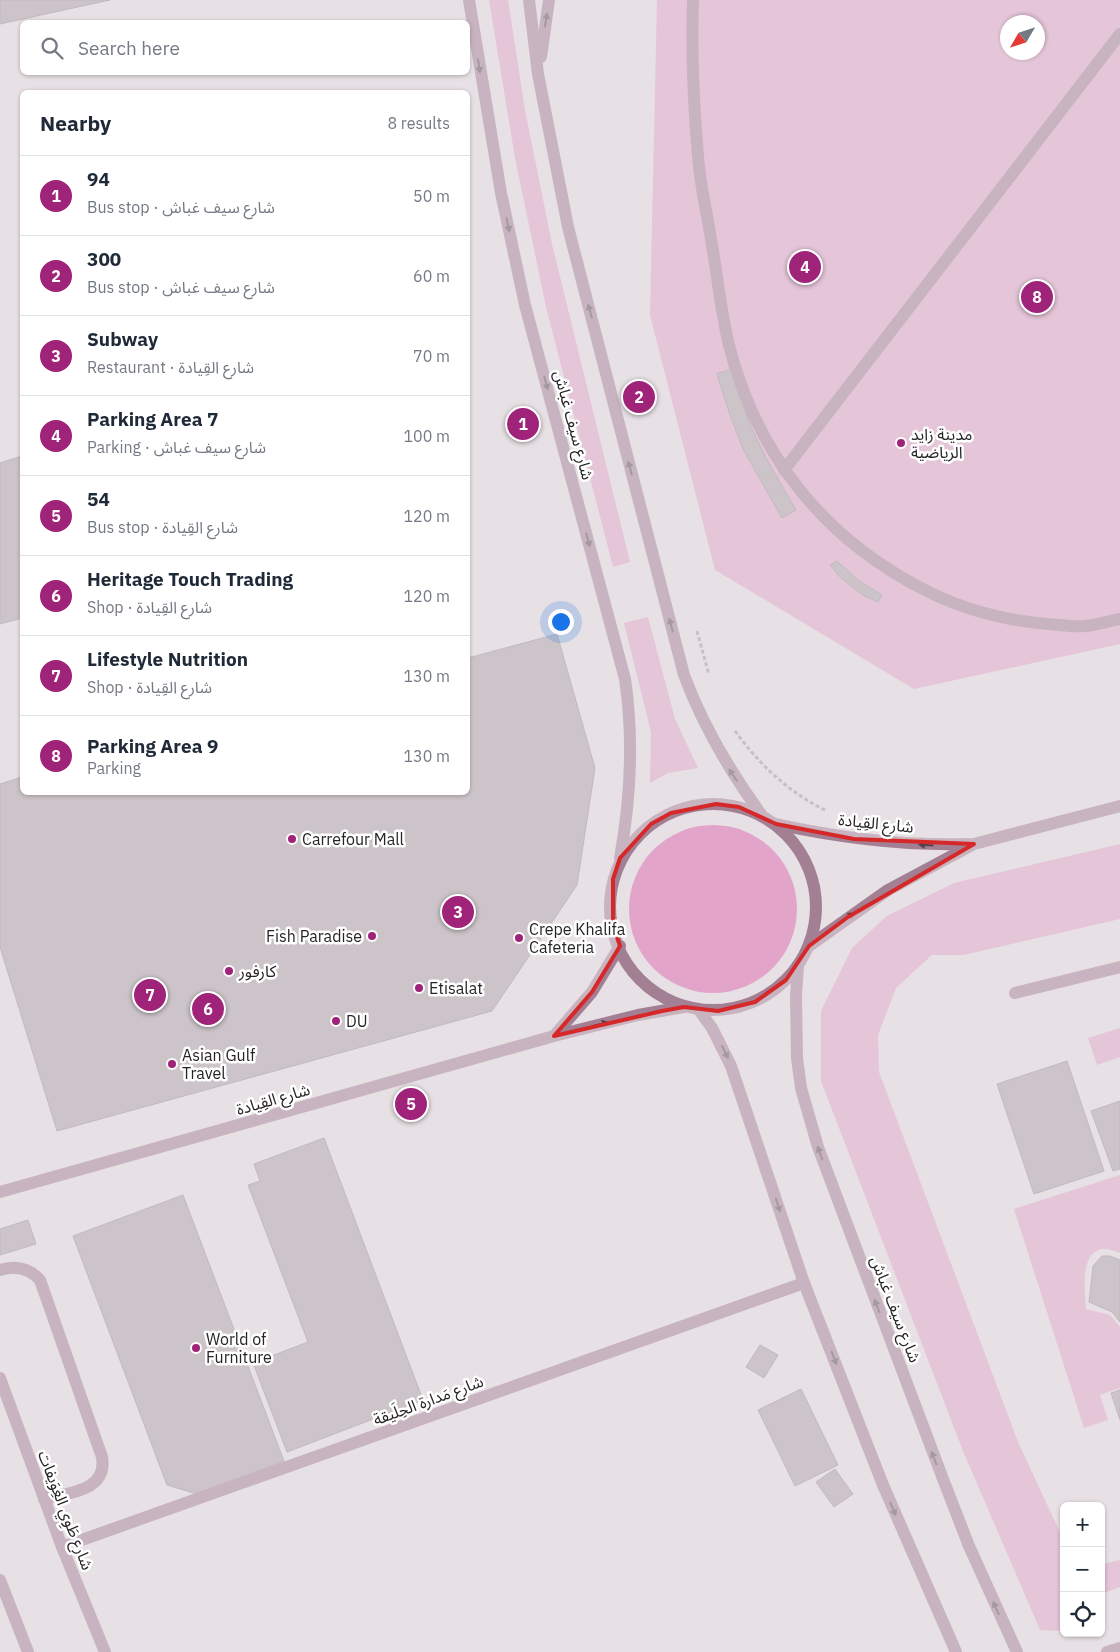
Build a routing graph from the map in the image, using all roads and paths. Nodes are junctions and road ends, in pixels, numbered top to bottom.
1 (469, 0) edge
2 (529, 0) edge
3 (549, 0) edge
4 (693, 0) edge
5 (1120, 34) edge
6 (538, 74) junction
7 (784, 470) junction
8 (1120, 619) edge
9 (696, 629) dead end
10 (709, 676) dead end
11 (731, 724) dead end
12 (1120, 806) edge
13 (833, 813) dead end
14 (761, 814) junction
15 (776, 824) junction
16 (974, 844) junction
17 (620, 858) junction
18 (620, 946) junction
19 (809, 946) junction
20 (798, 966) junction
21 (1120, 967) edge
22 (1015, 993) dead end
23 (684, 1007) junction
24 (699, 1010) junction
25 (554, 1036) junction
26 (0, 1192) edge
27 (0, 1270) edge
28 (804, 1283) junction
29 (0, 1378) edge
30 (44, 1499) junction
31 (62, 1547) junction
32 (0, 1580) edge
33 (1120, 1648) edge
34 (28, 1652) edge
35 (105, 1652) edge
36 (956, 1652) edge
37 (1017, 1652) edge
38 (1107, 1652) edge

1 -> 17 street, شارع سيف غباش
2 - 6 street
6 -> 3 street
4 - 7 street
5 - 7 street
14 -> 6 street
7 - 8 street
9 - 10 path
11 - 13 path
12 - 16 street, شارع القِيادة
14 - 15 street
14 - 17 street
16 -> 15 street, شارع القِيادة
15 - 19 street
19 -> 16 street, شارع القِيادة
17 - 18 street
18 - 23 street
18 - 25 street
19 - 20 street
20 - 24 street
37 -> 20 street, شارع سيف غباش
21 - 22 street
23 - 24 street
25 -> 23 street, شارع القِيادة
24 -> 28 street
25 - 26 street, شارع القِيادة
27 - 30 street
28 - 31 street, شارع مَدارة الحِلَيقة
28 -> 36 street
29 - 30 street, شارع طَوِي الغِوَيفات
30 - 31 street, شارع طَوِي الغِوَيفات
31 - 35 street, شارع طَوِي الغِوَيفات
32 - 34 street
33 - 38 street

